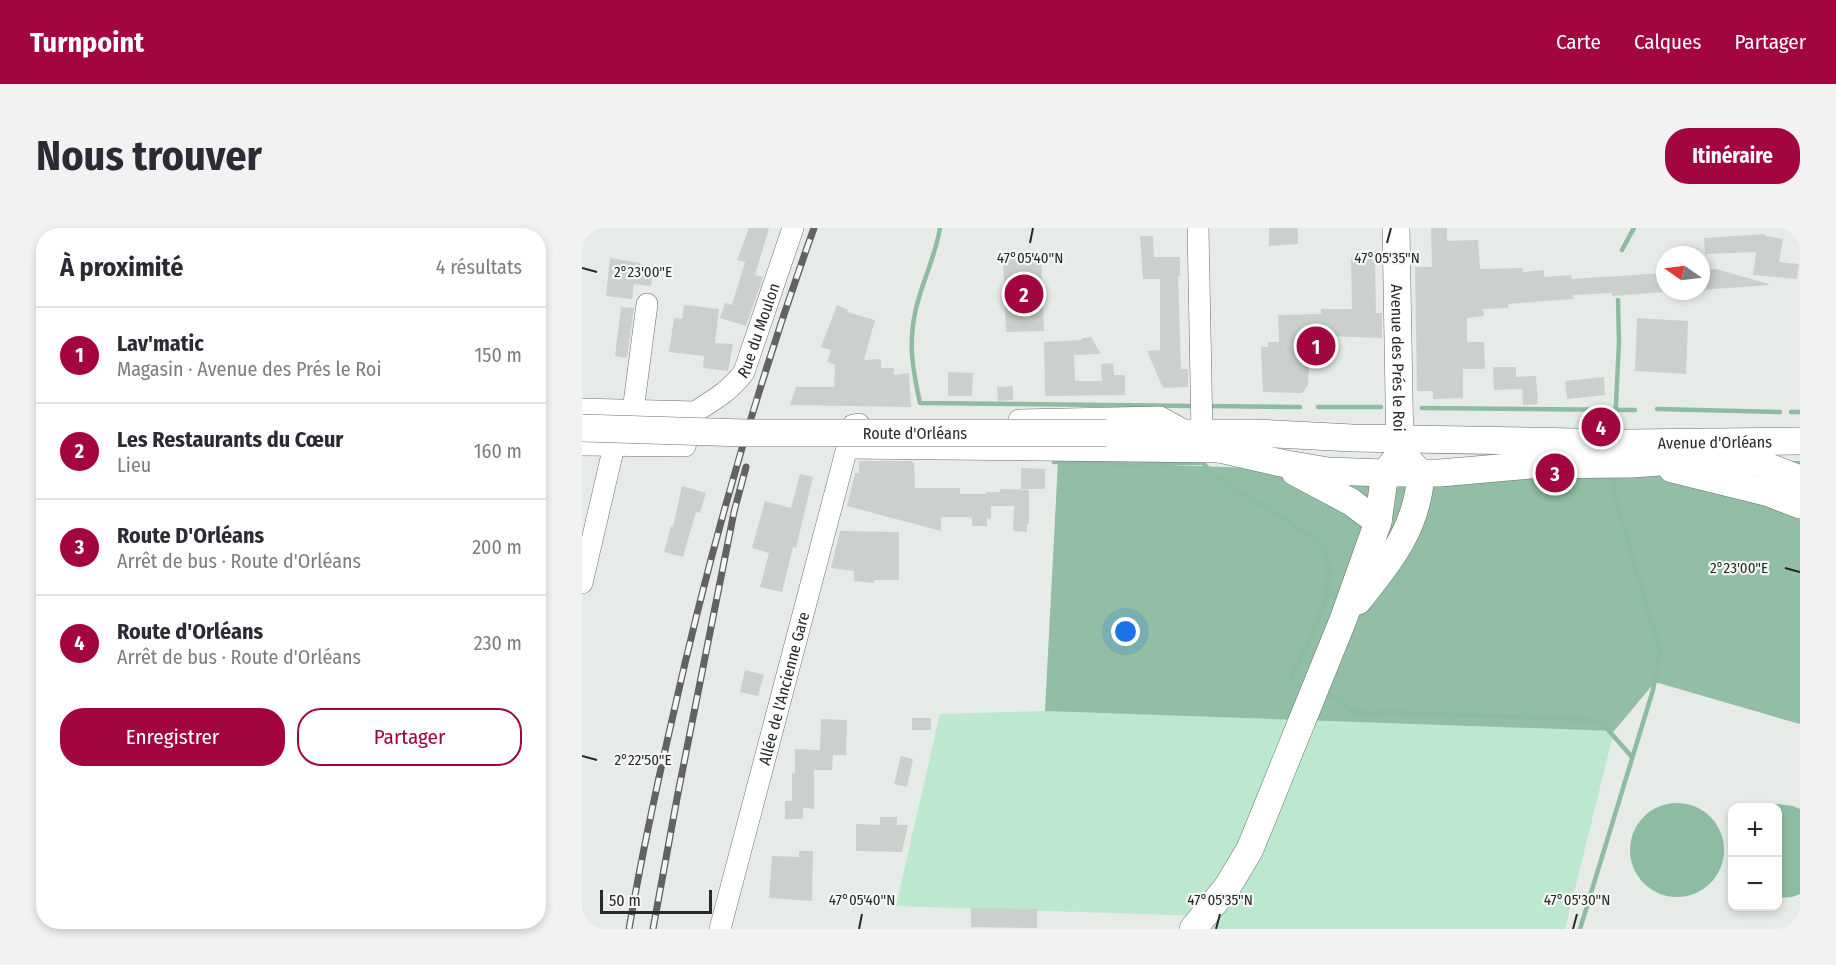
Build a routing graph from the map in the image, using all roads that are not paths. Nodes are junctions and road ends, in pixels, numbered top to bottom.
1 (793, 228) edge
2 (1198, 228) edge
3 (1396, 228) edge
4 (647, 304) dead end
5 (633, 411) junction
6 (696, 412) junction
7 (586, 416) edge
8 (1195, 433) junction
9 (1141, 434) junction
10 (1800, 441) edge
11 (582, 446) edge
12 (614, 446) junction
13 (847, 448) junction
14 (1236, 452) junction
15 (1631, 454) junction
16 (1396, 455) junction
17 (1281, 463) junction
18 (1759, 463) junction
19 (1800, 463) edge
20 (1716, 468) junction
21 (1421, 474) junction
22 (1800, 479) edge
23 (1800, 505) edge
24 (1378, 522) junction
25 (582, 583) edge
26 (1343, 620) junction
27 (720, 929) edge
28 (1193, 929) edge

1 - 6 street, Rue du Moulon
2 - 8 street
3 - 16 main road, Avenue des Prés le Roi
4 - 5 street
5 - 6 street, Route d'Orléans
5 - 7 street, Route d'Orléans
6 - 12 street
7 - 9 main road, Route d'Orléans, bridge
8 - 9 main road, Route d'Orléans
8 - 13 street, Allée de l'Ancienne Gare
8 - 16 main road, Route d'Orléans
9 - 14 main road, Route d'Orléans
10 - 15 main road, Avenue d'Orléans
11 - 12 street
12 - 25 street
13 - 14 street
13 - 27 street, Allée de l'Ancienne Gare
14 - 16 main road
14 - 17 main road, Route d'Orléans
15 - 16 main road
15 - 20 main road
15 - 21 main road
16 - 17 main road, Route d'Orléans
16 - 21 main road
16 - 24 main road, Avenue des Prés le Roi
17 - 24 main road
18 - 19 main road, Avenue d'Orléans
18 - 20 main road
18 - 22 main road
20 - 23 main road
21 - 26 main road
24 - 26 main road, Avenue des Prés le Roi
26 - 28 main road

